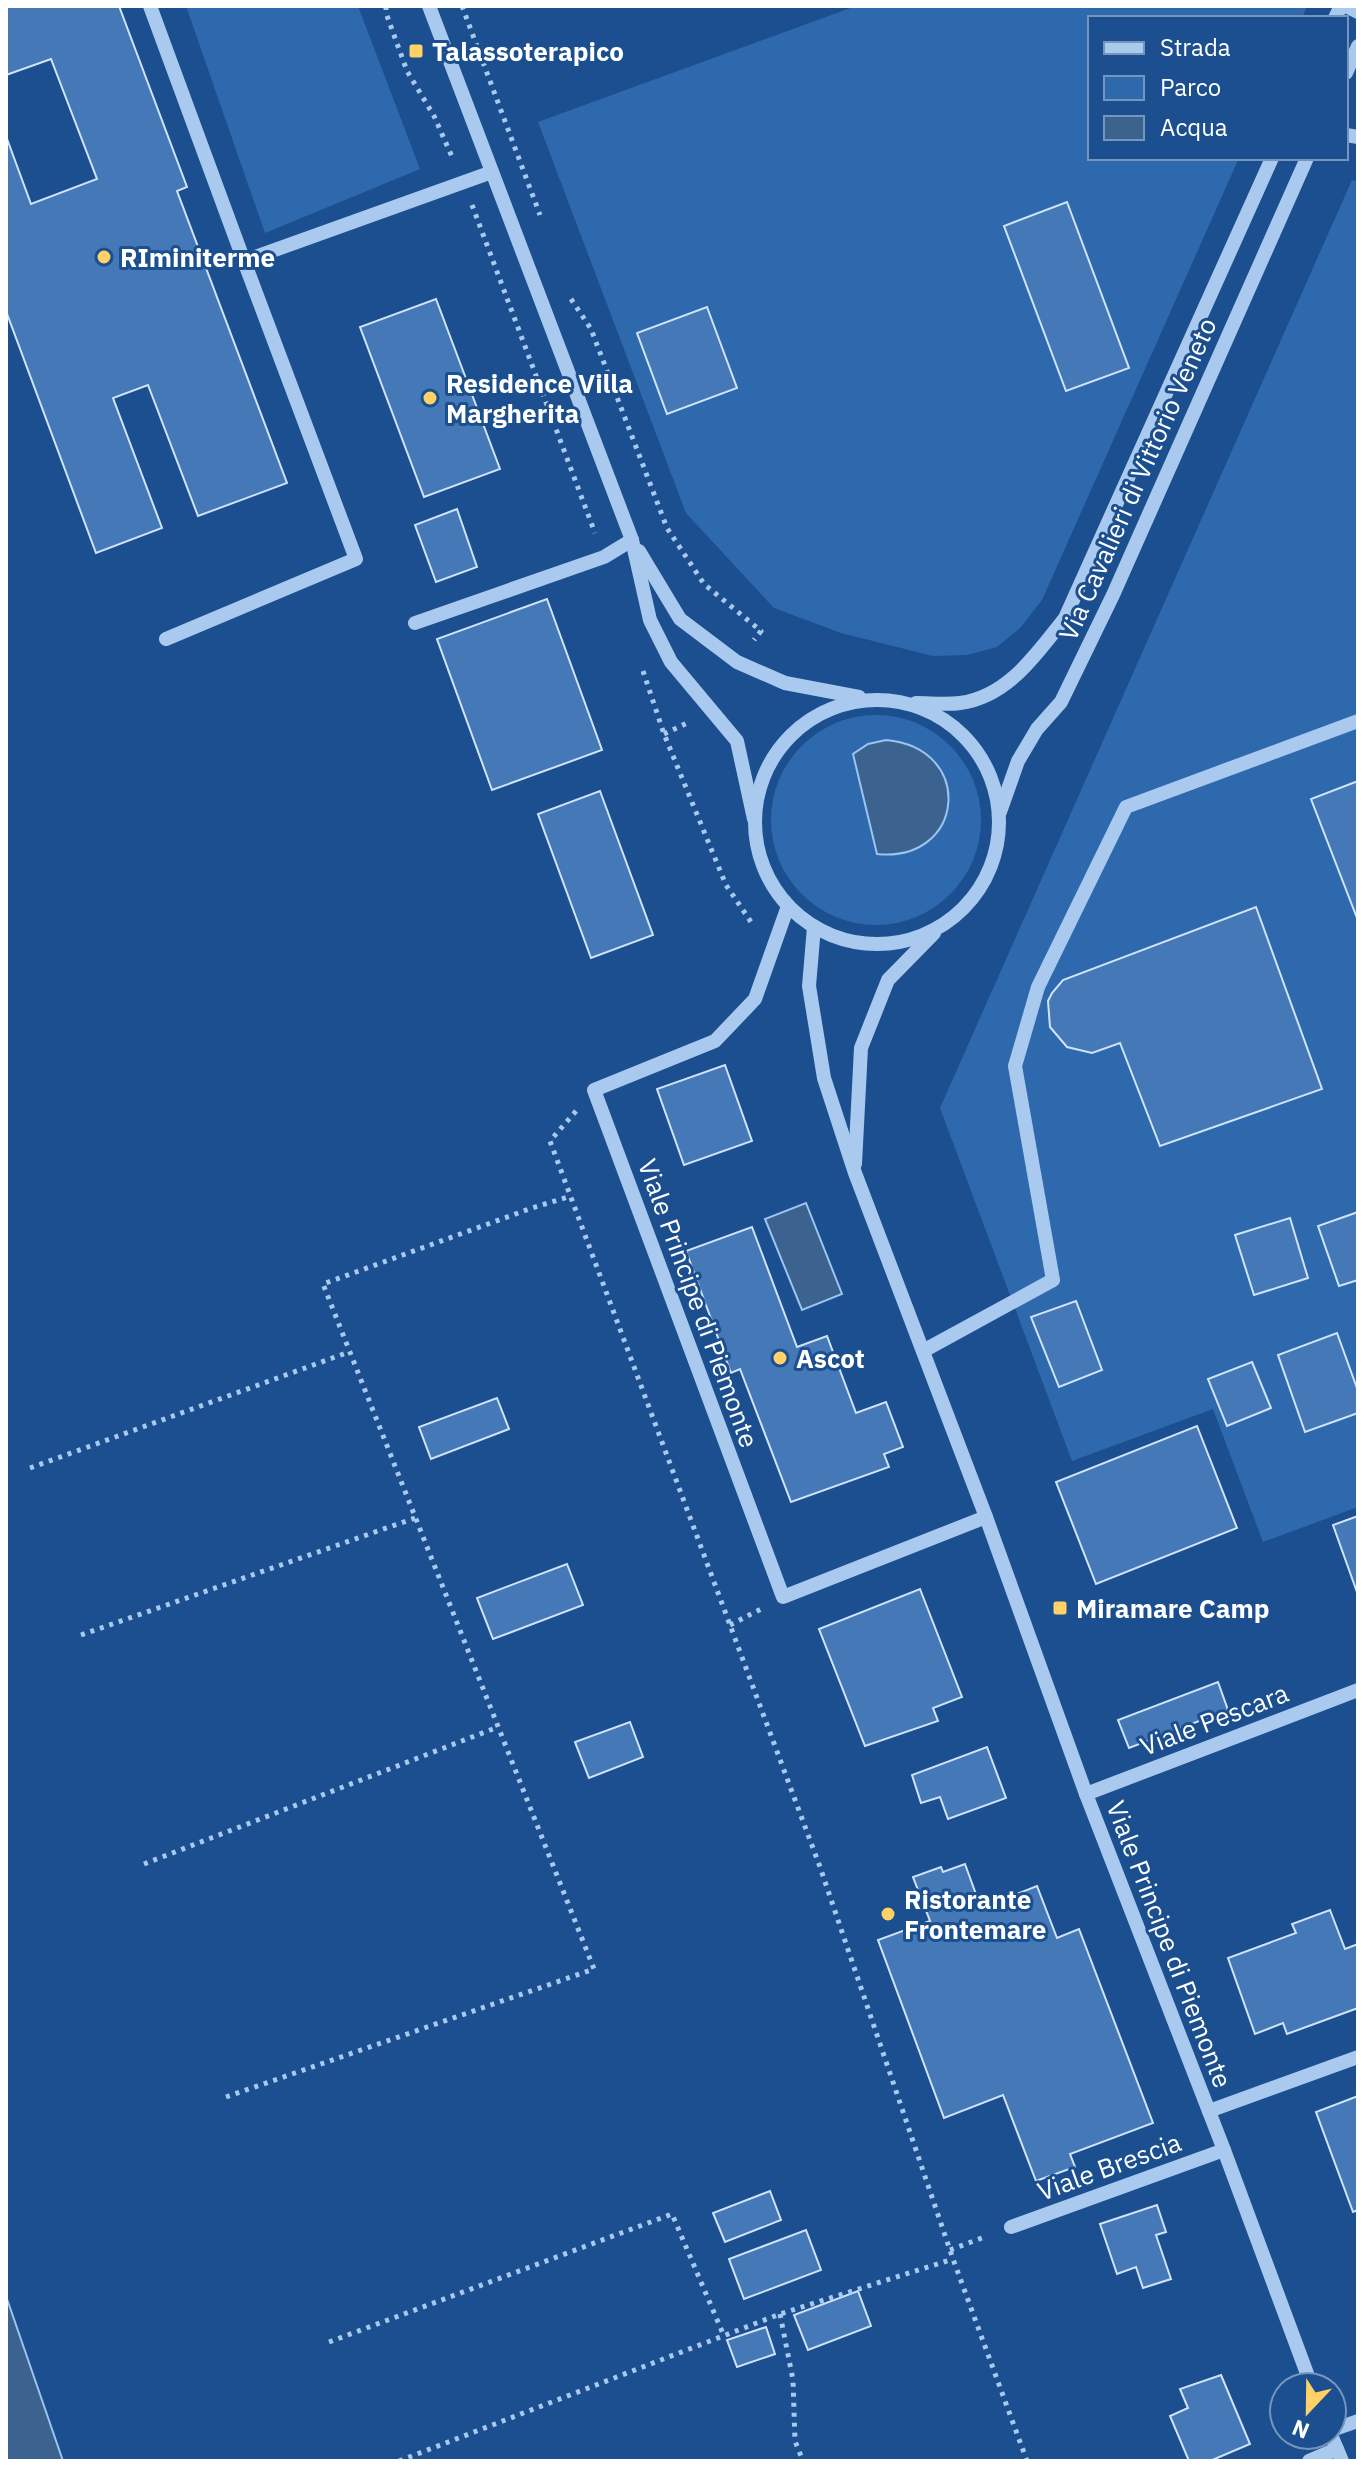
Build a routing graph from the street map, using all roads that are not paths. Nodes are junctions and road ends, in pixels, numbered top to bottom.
1 (150, 6) edge
2 (429, 6) edge
3 (1344, 6) edge
4 (1358, 12) edge
5 (1358, 46) edge
6 (1348, 68) edge
7 (1271, 160) edge
8 (1306, 160) edge
9 (492, 172) junction
10 (244, 261) junction
11 (632, 540) junction
12 (415, 623) dead end
13 (166, 639) dead end
14 (868, 699) junction
15 (910, 703) junction
16 (1358, 721) edge
17 (1000, 812) junction
18 (754, 819) junction
19 (788, 906) junction
20 (814, 927) junction
21 (940, 927) junction
22 (855, 1173) junction
23 (923, 1351) junction
24 (986, 1517) junction
25 (1358, 1690) edge
26 (1086, 1794) junction
27 (1358, 2057) edge
28 (1209, 2111) junction
29 (1224, 2150) junction
30 (1011, 2227) road end
31 (1306, 2371) edge
32 (1339, 2455) edge
33 (1309, 2461) edge

1 - 10 street
2 - 9 street
3 - 4 street
5 - 6 street
7 - 15 street, Via Cavalieri di Vittorio Veneto
8 - 17 street, Via Cavalieri di Vittorio Veneto
9 - 10 street
9 - 11 street
10 - 13 street
11 - 12 street
11 - 14 street
11 - 18 street
14 - 15 street
14 - 18 street
15 - 17 street
16 - 23 street
17 - 21 street
18 - 19 street
19 - 20 street
19 - 24 street, Viale Principe di Piemonte
20 - 21 street
20 - 22 street, Viale Principe di Piemonte
21 - 22 street, Viale Principe di Piemonte
22 - 23 street, Viale Principe di Piemonte
23 - 24 street, Viale Principe di Piemonte
24 - 26 street, Viale Principe di Piemonte
25 - 26 street, Viale Pescara
26 - 28 street, Viale Principe di Piemonte
27 - 28 street, Viale Brescia
28 - 29 street, Viale Principe di Piemonte
29 - 30 street, Viale Brescia
29 - 31 street, Viale Principe di Piemonte
32 - 33 street

